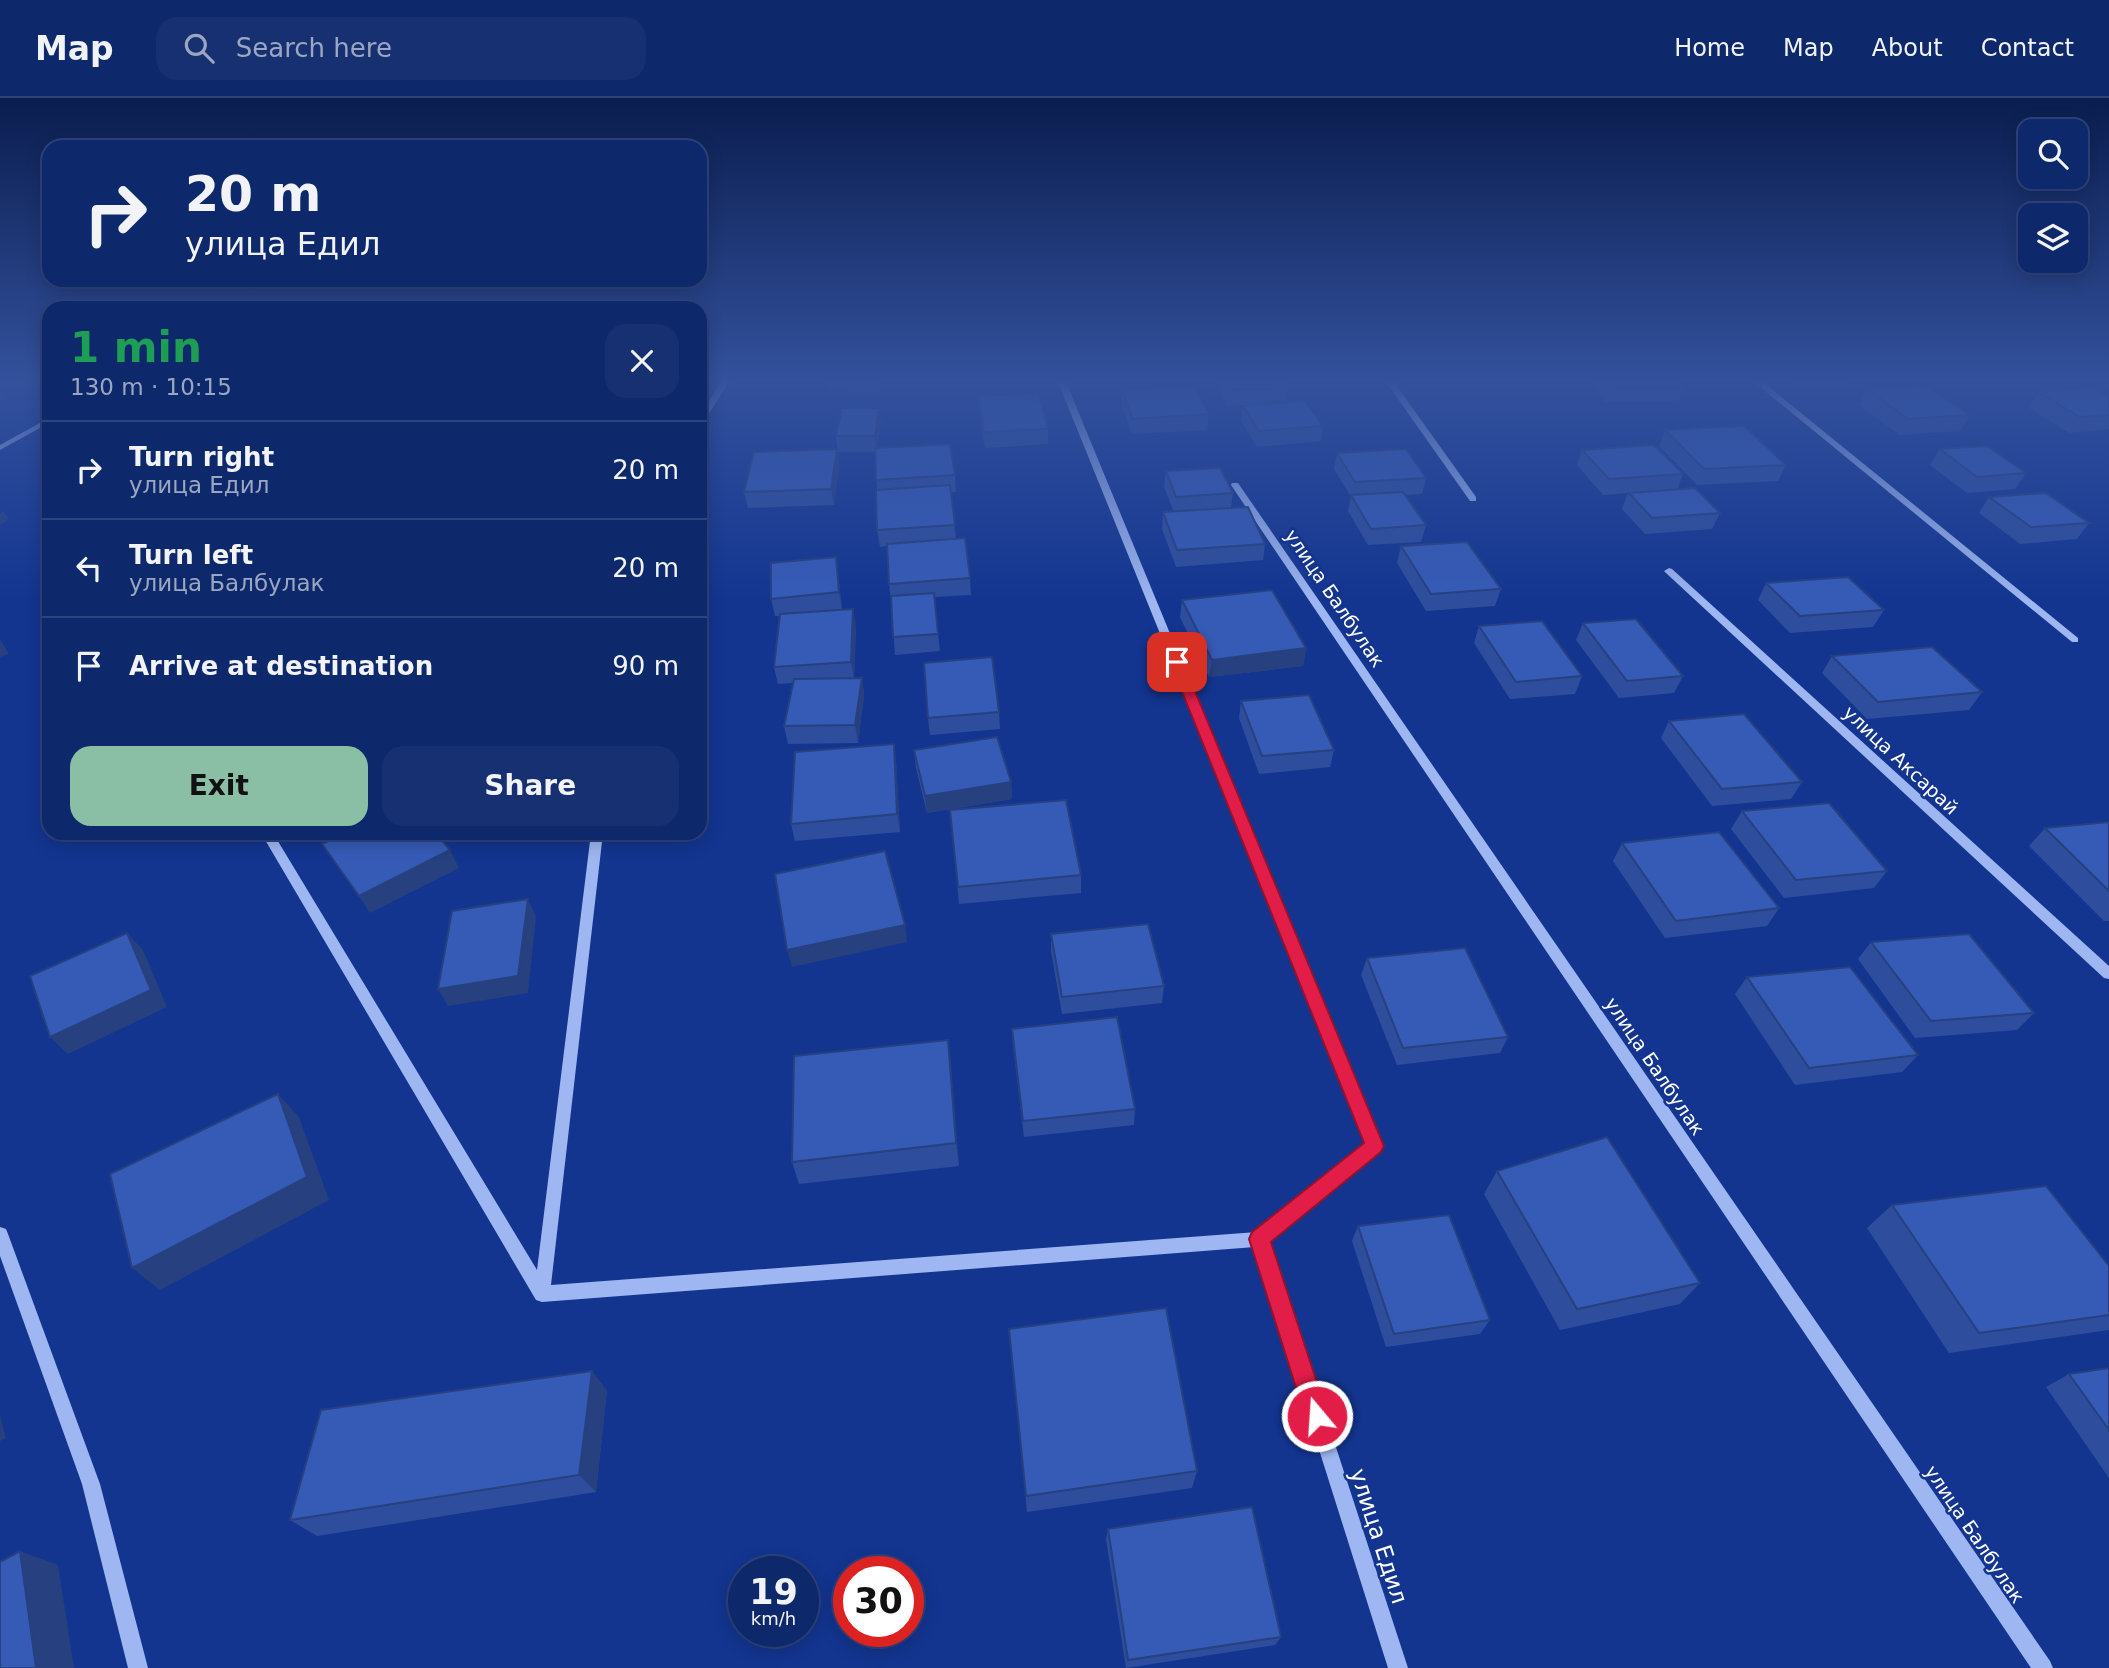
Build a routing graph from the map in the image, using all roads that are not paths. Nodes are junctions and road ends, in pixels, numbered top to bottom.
1 (1092, 455) edge
2 (1442, 455) edge
3 (1848, 455) edge
4 (1235, 485) dead end
5 (1473, 499) dead end
6 (1670, 571) dead end
7 (2075, 640) dead end
8 (271, 840) edge
9 (596, 840) edge
10 (2109, 974) edge
11 (1375, 1146) joint
12 (0, 1234) edge
13 (1260, 1239) junction
14 (542, 1294) junction
15 (138, 1668) edge
16 (1398, 1668) edge
17 (2043, 1668) edge

1 - 11 street
2 - 5 street
3 - 7 street
4 - 17 street, улица Балбулак
6 - 10 street, улица Аксарай
8 - 14 street
9 - 14 street
11 - 13 street
12 - 15 street
13 - 14 street
13 - 16 street, улица Едил

